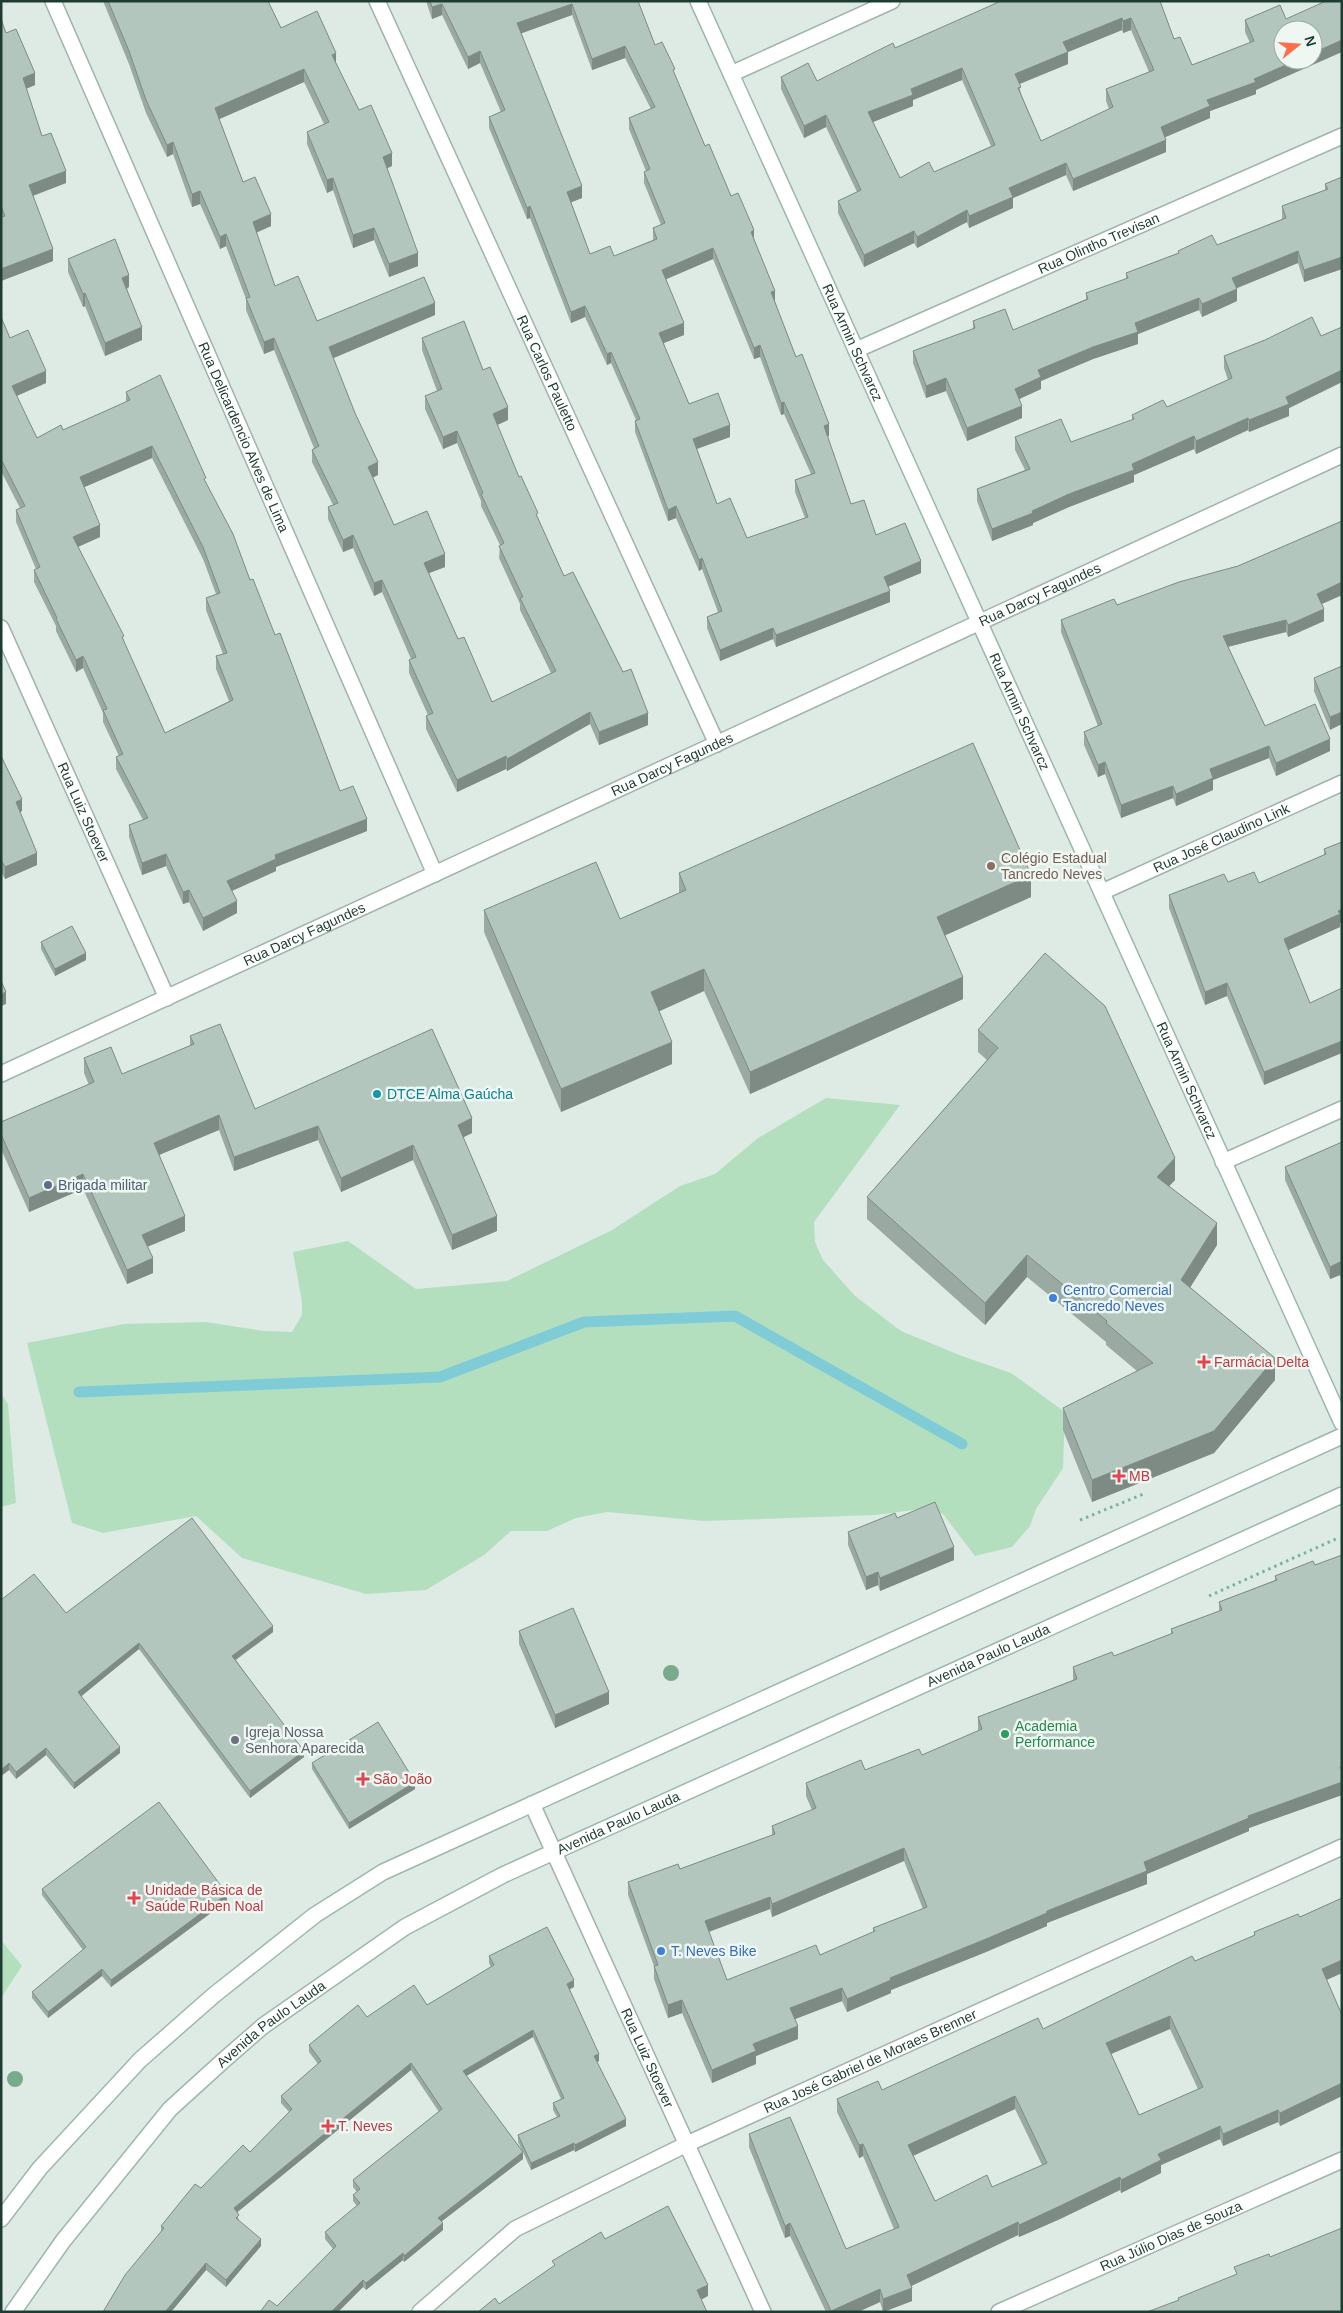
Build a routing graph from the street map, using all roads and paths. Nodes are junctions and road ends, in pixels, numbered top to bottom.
1 (53, 1) edge
2 (377, 1) edge
3 (698, 1) edge
4 (892, 1) edge
5 (731, 74) junction
6 (1342, 136) edge
7 (856, 350) junction
8 (1342, 455) edge
9 (980, 623) junction
10 (1, 628) edge
11 (717, 744) junction
12 (1342, 783) edge
13 (435, 874) junction
14 (1102, 892) junction
15 (167, 998) junction
16 (1, 1074) edge
17 (1342, 1110) edge
18 (1223, 1162) junction
19 (1264, 1351) edge
20 (1279, 1363) dead end
21 (1342, 1423) edge
22 (1342, 1436) edge
23 (1342, 1495) edge
24 (1338, 1538) dead end
25 (1209, 1596) dead end
26 (532, 1804) junction
27 (1342, 1847) edge
28 (554, 1852) junction
29 (687, 2144) junction
30 (1342, 2160) edge
31 (1, 2220) edge
32 (13, 2312) edge
33 (420, 2312) edge
34 (763, 2312) edge
35 (999, 2312) edge

1 - 13 street, Rua Delicardencio Alves de Lima
2 - 11 street, Rua Carlos Pauletto
3 - 5 street, Rua Armin Schvarcz
4 - 5 street
5 - 7 street, Rua Armin Schvarcz
6 - 7 street, Rua Olintho Trevisan
7 - 9 street, Rua Armin Schvarcz
8 - 9 street, Rua Darcy Fagundes
9 - 11 street, Rua Darcy Fagundes
9 - 14 street, Rua Armin Schvarcz
10 - 15 street, Rua Luiz Stoever
11 - 13 street, Rua Darcy Fagundes
12 - 14 street, Rua José Claudino Link
13 - 15 street, Rua Darcy Fagundes
14 - 18 street, Rua Armin Schvarcz
15 - 16 street, Rua Darcy Fagundes
17 - 18 street
18 - 21 street, Rua Armin Schvarcz
19 - 20 path
22 - 26 street
23 - 28 street, Avenida Paulo Lauda
24 - 25 path
26 - 28 street, Rua Luiz Stoever
26 - 31 street
27 - 29 street, Rua José Gabriel de Moraes Brenner
28 - 29 street, Rua Luiz Stoever
28 - 32 street, Avenida Paulo Lauda
29 - 33 street, Rua José Gabriel de Moraes Brenner
29 - 34 street, Rua Luiz Stoever
30 - 35 street, Rua Júlio Dias de Souza

